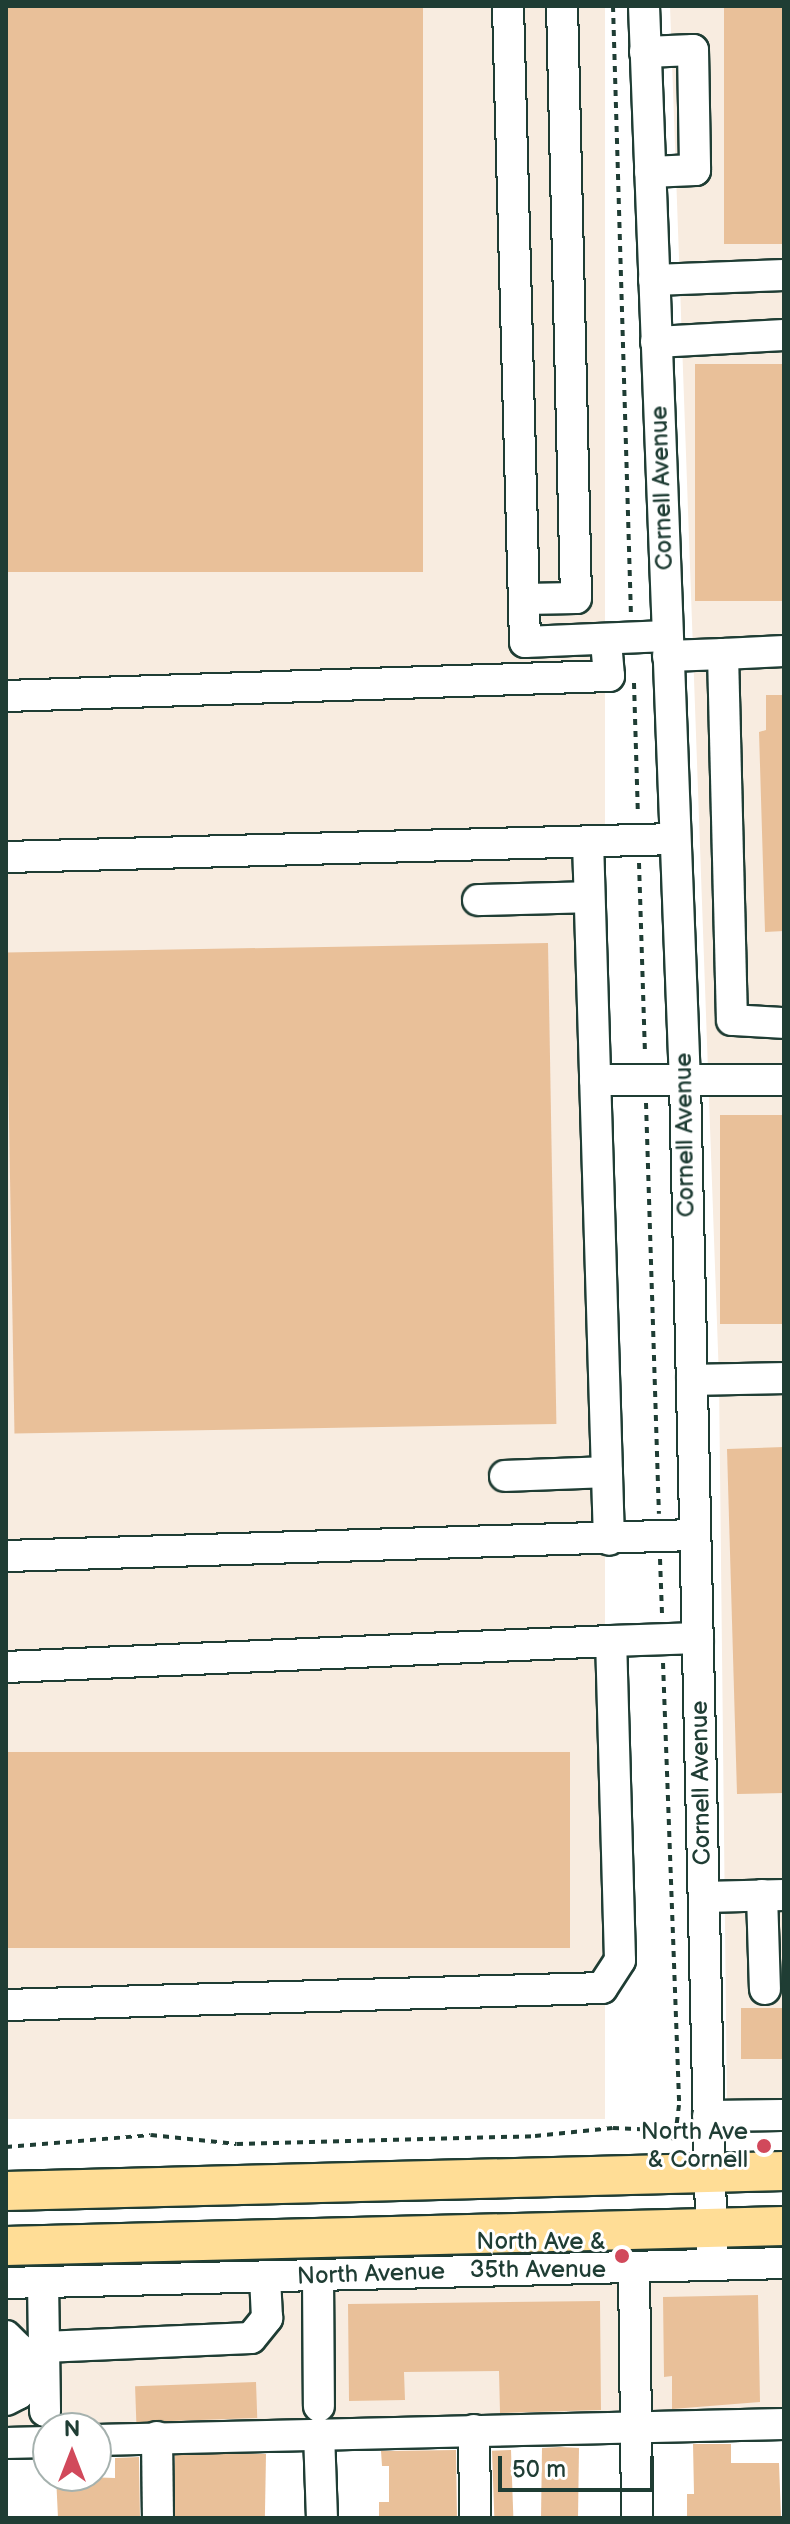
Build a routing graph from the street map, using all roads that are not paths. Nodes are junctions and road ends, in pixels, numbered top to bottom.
1 (508, 6) edge
2 (562, 6) edge
3 (644, 6) edge
4 (645, 52) junction
5 (650, 172) junction
6 (784, 275) edge
7 (654, 280) junction
8 (784, 335) edge
9 (656, 342) junction
10 (524, 599) junction
11 (606, 639) junction
12 (668, 646) junction
13 (784, 651) edge
14 (723, 654) junction
15 (6, 696) edge
16 (675, 839) junction
17 (588, 841) junction
18 (6, 857) edge
19 (589, 897) junction
20 (478, 900) dead end
21 (784, 1023) edge
22 (595, 1080) junction
23 (784, 1080) edge
24 (685, 1082) junction
25 (784, 1378) edge
26 (692, 1380) junction
27 (607, 1472) junction
28 (505, 1476) dead end
29 (695, 1535) junction
30 (609, 1540) junction
31 (6, 1556) edge
32 (698, 1638) junction
33 (611, 1641) junction
34 (6, 1667) edge
35 (773, 1895) edge
36 (704, 1897) junction
37 (765, 1989) dead end
38 (6, 2005) edge
39 (784, 2115) edge
40 (708, 2116) junction
41 (784, 2171) edge
42 (710, 2173) junction
43 (6, 2191) edge
44 (784, 2226) edge
45 (6, 2246) edge
46 (712, 2246) junction
47 (784, 2263) edge
48 (634, 2267) junction
49 (318, 2276) junction
50 (265, 2277) junction
51 (43, 2282) junction
52 (6, 2283) edge
53 (6, 2336) edge
54 (44, 2347) junction
55 (6, 2400) edge
56 (45, 2411) dead end
57 (319, 2419) junction
58 (784, 2424) edge
59 (636, 2428) junction
60 (474, 2430) junction
61 (157, 2437) junction
62 (112, 2439) edge
63 (32, 2442) edge
64 (6, 2443) edge
65 (158, 2518) edge
66 (322, 2518) edge
67 (475, 2518) edge
68 (637, 2518) edge

1 - 10 street
2 - 10 street
3 - 4 street, Cornell Avenue
4 - 5 street, Cornell Avenue
4 - 5 street
5 - 7 street, Cornell Avenue
6 - 7 street
7 - 9 street, Cornell Avenue
8 - 9 street
9 - 12 street, Cornell Avenue
10 - 11 street
11 - 12 street
11 - 15 street
12 - 14 street
12 - 16 street, Cornell Avenue
13 - 14 street
14 - 21 street
16 - 17 street
16 - 24 street, Cornell Avenue
17 - 18 street
17 - 19 street
19 - 20 street
19 - 22 street
22 - 24 street
22 - 27 street
23 - 24 street
24 - 26 street, Cornell Avenue
25 - 26 street
26 - 29 street, Cornell Avenue
27 - 28 street
27 - 30 street
29 - 30 street
29 - 32 street, Cornell Avenue
30 - 31 street
32 - 33 street
32 - 36 street, Cornell Avenue
33 - 34 street
33 - 38 street
35 - 36 street
35 - 37 street
36 - 40 street, Cornell Avenue
39 - 40 street
40 - 42 street, Cornell Avenue
41 - 42 main road
42 - 43 main road
42 - 46 street, Cornell Avenue
44 - 46 main road, North Avenue
45 - 46 main road, North Avenue
46 - 47 street, North Avenue
46 - 48 street, North Avenue
48 - 49 street, North Avenue
48 - 59 street
49 - 50 street, North Avenue
49 - 57 street
50 - 51 street, North Avenue
50 - 54 street
51 - 52 street, North Avenue
51 - 54 street
53 - 55 street
54 - 56 street
57 - 60 street
57 - 61 street
57 - 66 street
58 - 59 street
59 - 60 street
59 - 68 street
60 - 67 street
61 - 62 street
61 - 65 street
63 - 64 street

